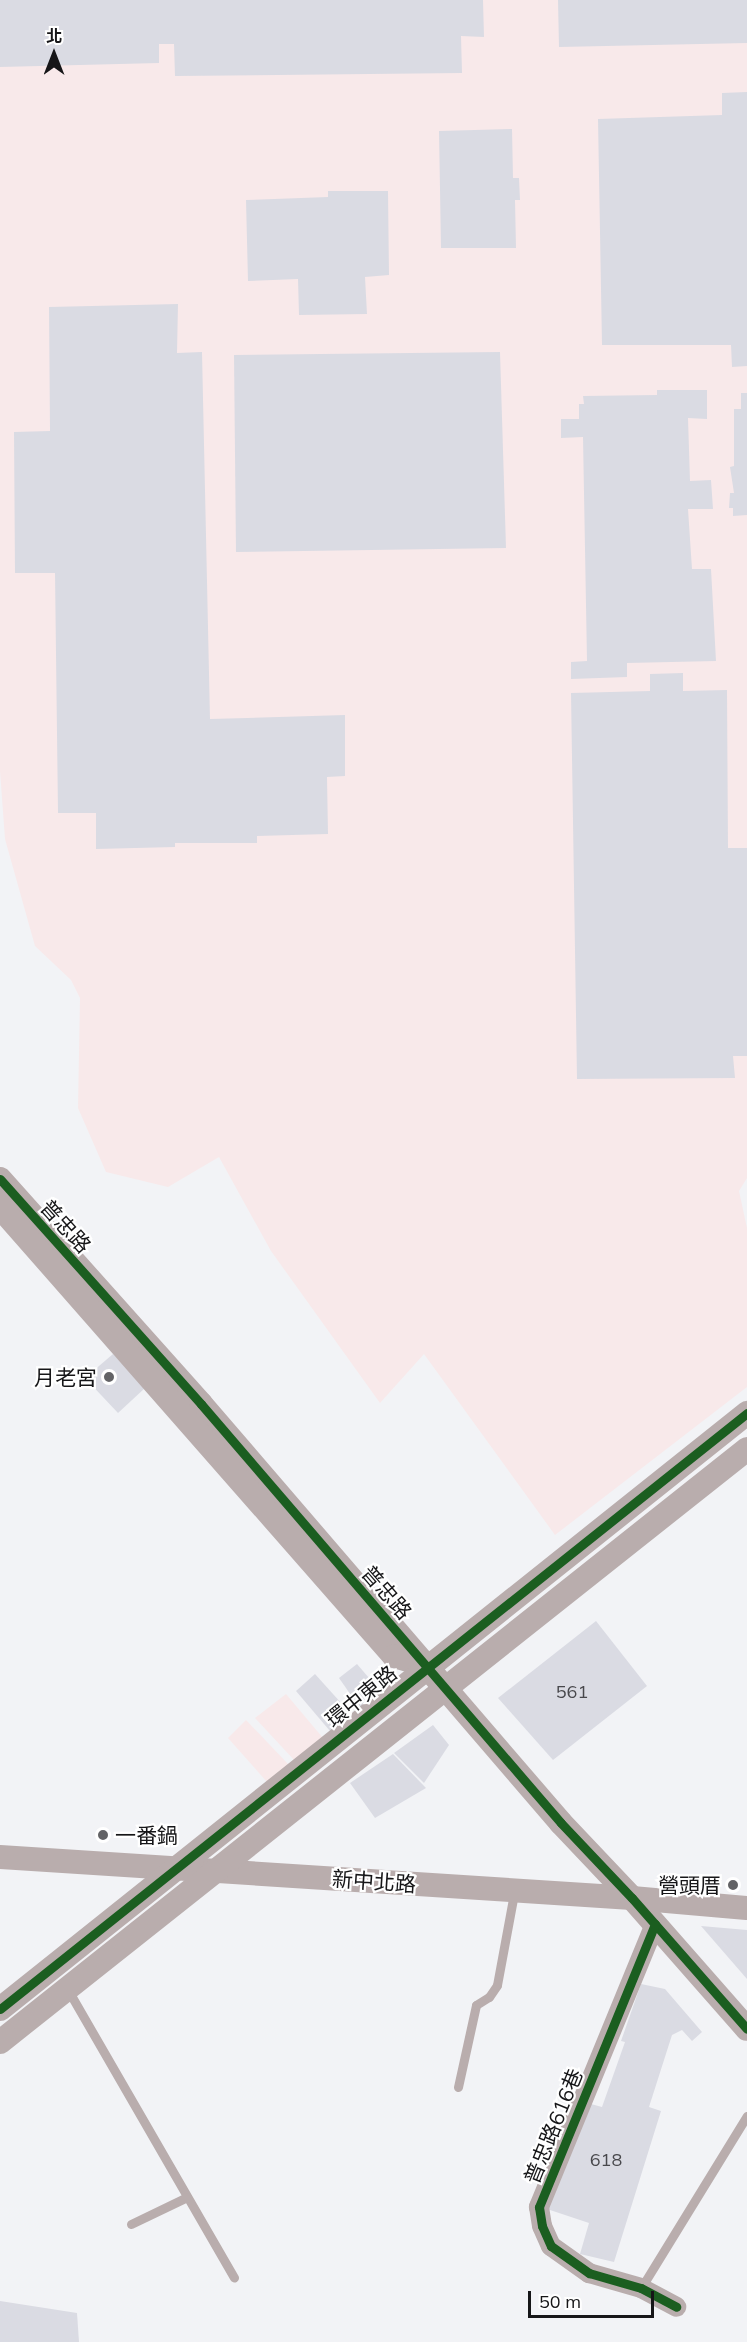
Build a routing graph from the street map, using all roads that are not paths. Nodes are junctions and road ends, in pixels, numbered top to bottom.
1 (0, 1179) edge
2 (0, 1207) edge
3 (747, 1413) edge
4 (747, 1449) edge
5 (428, 1666) junction
6 (447, 1688) junction
7 (0, 1857) edge
8 (174, 1869) junction
9 (212, 1871) junction
10 (514, 1890) junction
11 (632, 1898) junction
12 (747, 1908) edge
13 (656, 1924) junction
14 (67, 1988) junction
15 (0, 2009) edge
16 (747, 2029) edge
17 (0, 2042) edge
18 (458, 2087) dead end
19 (747, 2116) edge
20 (187, 2197) junction
21 (131, 2224) dead end
22 (234, 2277) dead end
23 (641, 2288) junction
24 (676, 2307) dead end

1 - 5 street, 普忠路
2 - 5 street, 普忠路
3 - 5 street, 環中東路
4 - 6 street
5 - 6 street, 普忠路
5 - 8 street, 環中東路
6 - 9 street
6 - 11 street, 普忠路
7 - 8 street, 新中北路
8 - 9 street, 新中北路
8 - 15 street, 環中東路
9 - 10 street, 新中北路
9 - 14 street
10 - 11 street, 新中北路
10 - 18 lane
11 - 12 street, 新中北路
11 - 13 street, 普忠路
13 - 16 street, 普忠路
13 - 23 street, 普忠路616巷
14 - 17 street
14 - 20 lane
19 - 23 lane
20 - 21 lane
20 - 22 lane
23 - 24 street, 普忠路616巷

